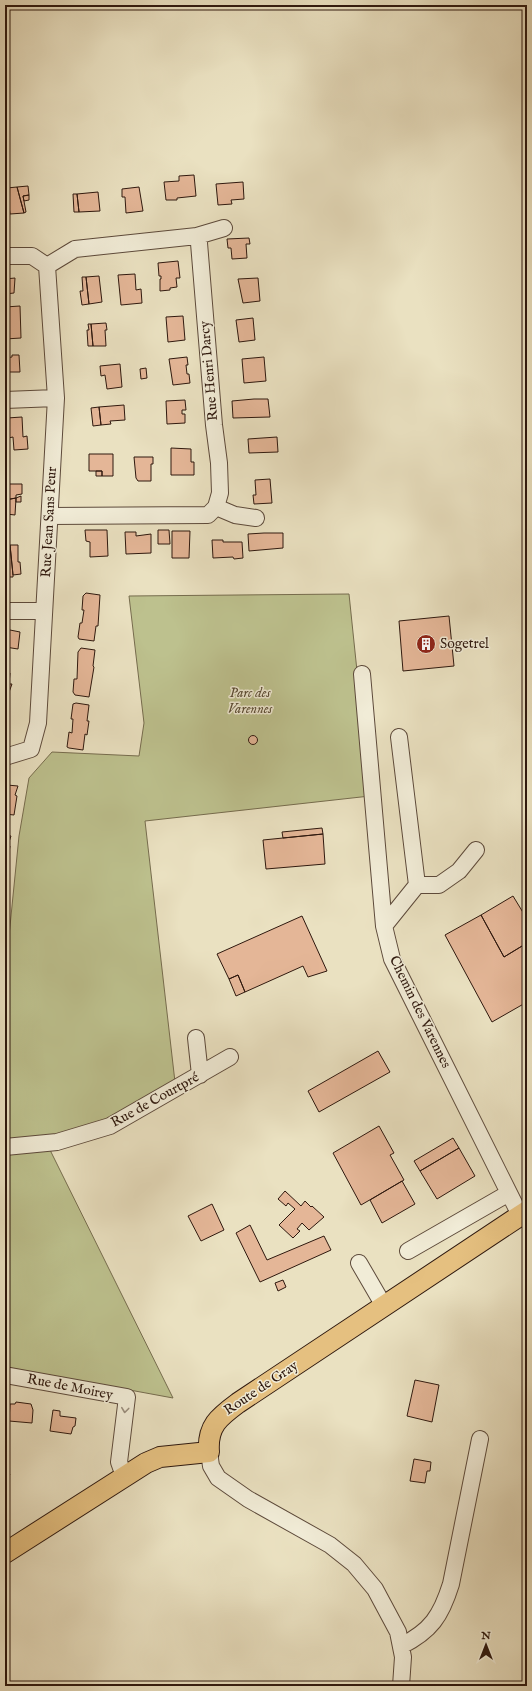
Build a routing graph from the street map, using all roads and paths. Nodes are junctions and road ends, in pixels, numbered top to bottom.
1 (224, 228) dead end
2 (197, 236) junction
3 (5, 256) edge
4 (47, 266) junction
5 (56, 398) junction
6 (5, 400) edge
7 (216, 507) junction
8 (50, 516) junction
9 (256, 518) dead end
10 (5, 611) edge
11 (44, 611) junction
12 (362, 674) dead end
13 (399, 737) dead end
14 (5, 757) edge
15 (476, 850) dead end
16 (417, 885) junction
17 (384, 926) junction
18 (196, 1038) dead end
19 (230, 1057) dead end
20 (200, 1075) junction
21 (5, 1147) edge
22 (509, 1193) junction
23 (523, 1213) edge
24 (408, 1251) dead end
25 (359, 1263) dead end
26 (384, 1306) junction
27 (5, 1375) edge
28 (480, 1439) dead end
29 (209, 1452) junction
30 (124, 1476) junction
31 (5, 1553) edge
32 (401, 1646) junction
33 (401, 1686) edge

1 - 2 street
2 - 4 street
2 - 7 street, Rue Henri Darcy
3 - 4 street
4 - 5 street, Rue Jean Sans Peur
5 - 6 street
5 - 8 street, Rue Jean Sans Peur
7 - 8 street
7 - 9 street
8 - 11 street, Rue Jean Sans Peur
10 - 11 street
11 - 14 street, Rue Jean Sans Peur
12 - 17 street, Chemin des Varennes
13 - 16 street
15 - 16 street
16 - 17 street
17 - 22 street, Chemin des Varennes
18 - 20 street
19 - 20 street, Rue de Courtpré
20 - 21 street, Rue de Courtpré
22 - 23 street, Chemin des Varennes
22 - 24 street
23 - 26 main road, Route de Gray
25 - 26 street
26 - 29 main road, Route de Gray
27 -> 30 street, Rue de Moirey
28 - 32 street
29 - 30 main road
29 - 32 street
30 - 31 main road
32 - 33 street

